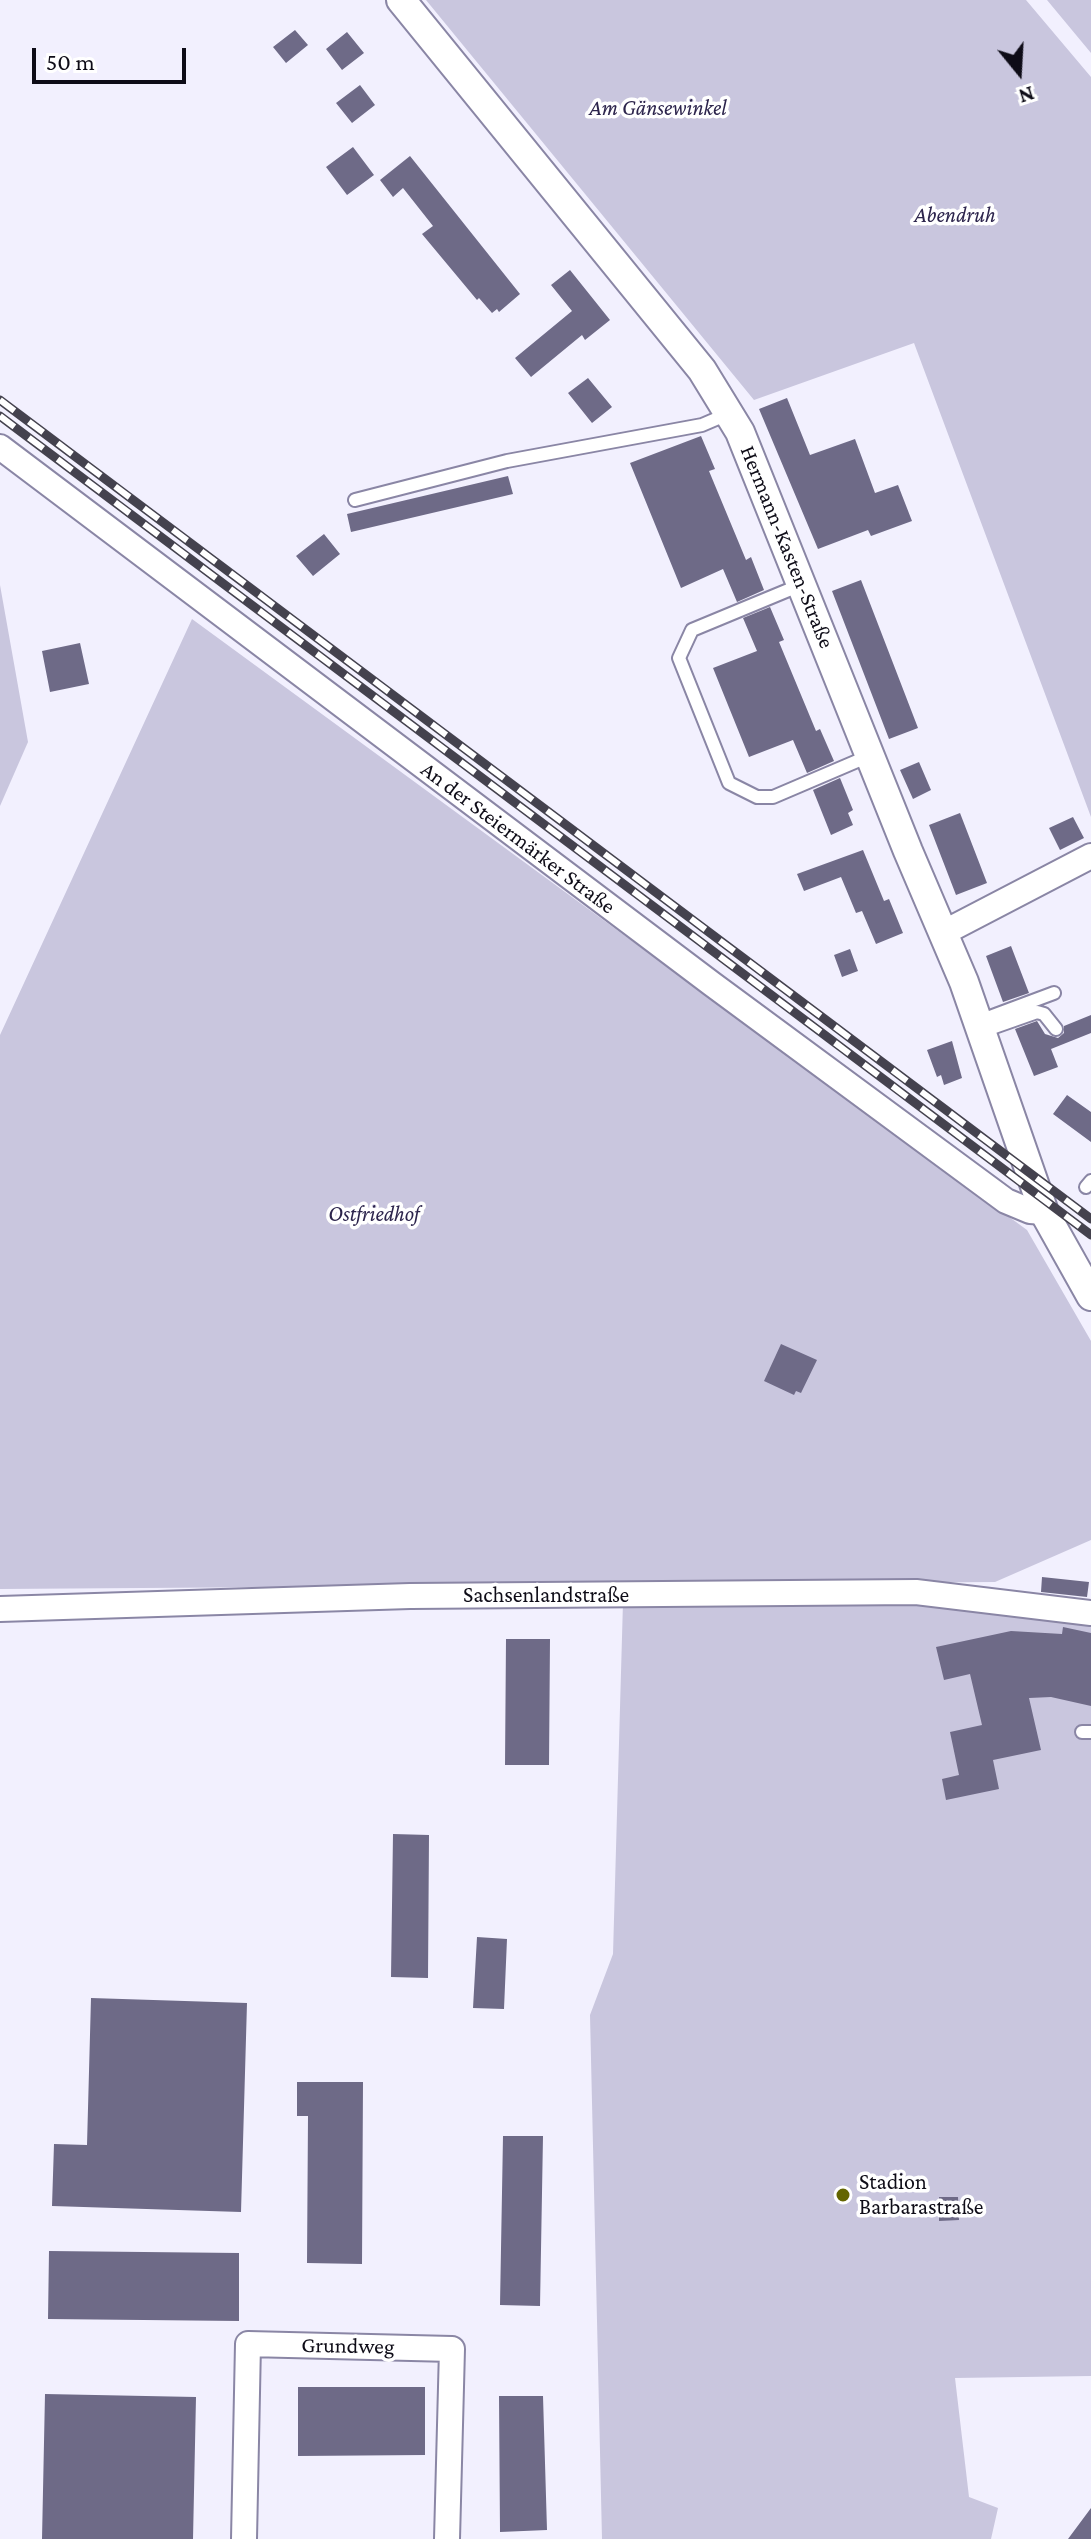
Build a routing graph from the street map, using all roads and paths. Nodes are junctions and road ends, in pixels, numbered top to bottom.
1 (401, 0) edge
2 (730, 413) junction
3 (0, 447) edge
4 (355, 500) dead end
5 (803, 584) junction
6 (869, 756) junction
7 (1091, 856) edge
8 (943, 933) junction
9 (1054, 993) dead end
10 (981, 1026) junction
11 (1056, 1029) dead end
12 (1044, 1212) junction
13 (1091, 1296) edge
14 (0, 1609) edge
15 (1091, 1613) edge
16 (244, 2539) edge
17 (447, 2539) edge

1 - 2 street, Hermann-Kasten-Straße
2 - 4 lane
2 - 5 street, Hermann-Kasten-Straße
3 - 12 street, An der Steiermärker Straße
5 - 6 street, Hermann-Kasten-Straße
5 - 6 lane
6 - 8 street, Hermann-Kasten-Straße
7 - 8 street
8 - 10 street, Hermann-Kasten-Straße
9 - 10 lane
10 - 11 lane
10 - 12 street, Hermann-Kasten-Straße
12 - 13 street, Hermann-Kasten-Straße
14 - 15 street, Sachsenlandstraße
16 - 17 street, Grundweg

